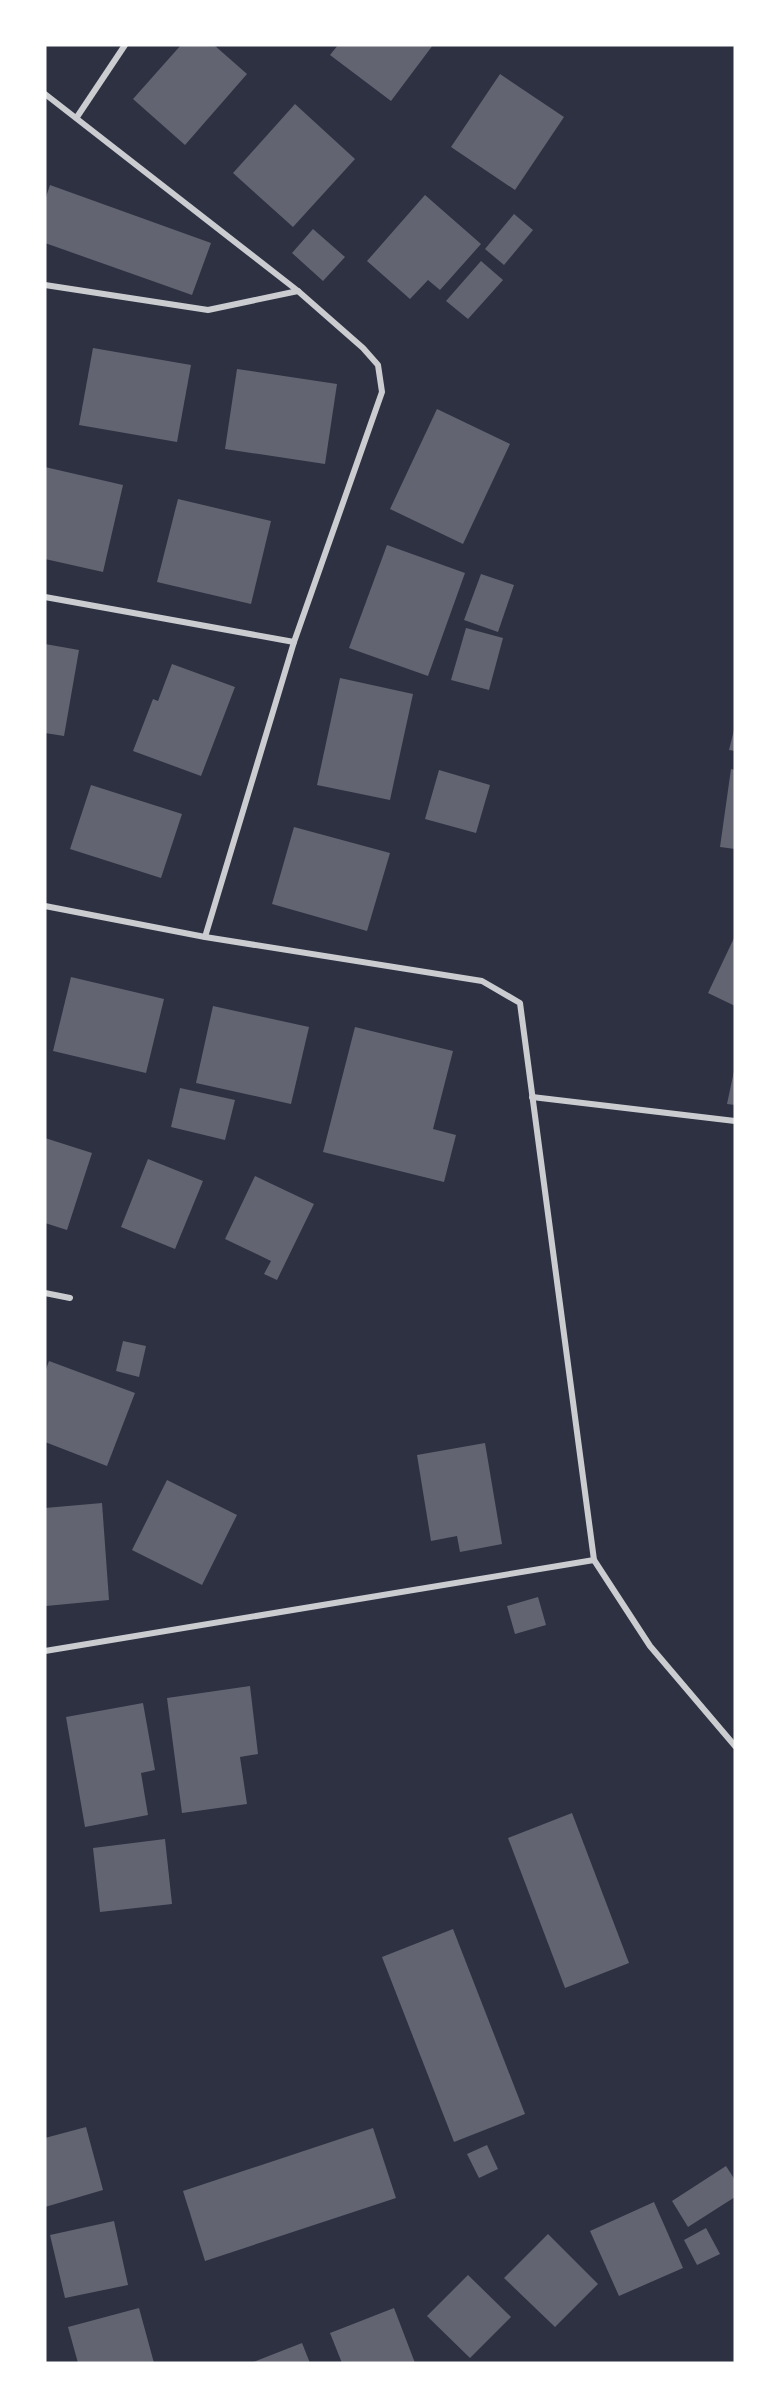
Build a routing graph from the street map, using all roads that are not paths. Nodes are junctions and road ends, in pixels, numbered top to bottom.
1 (125, 45) edge
2 (45, 94) edge
3 (77, 117) junction
4 (45, 285) edge
5 (298, 291) junction
6 (45, 597) edge
7 (294, 642) junction
8 (45, 906) edge
9 (205, 937) junction
10 (532, 1097) junction
11 (735, 1121) edge
12 (45, 1293) edge
13 (70, 1298) dead end
14 (594, 1560) junction
15 (45, 1652) edge
16 (735, 1746) edge

1 - 3 street
2 - 3 street
3 - 5 street
4 - 5 street
5 - 7 street
6 - 7 street
7 - 9 street
8 - 9 street
9 - 10 street
10 - 11 street
10 - 14 street
12 - 13 street
14 - 15 street
14 - 16 street

